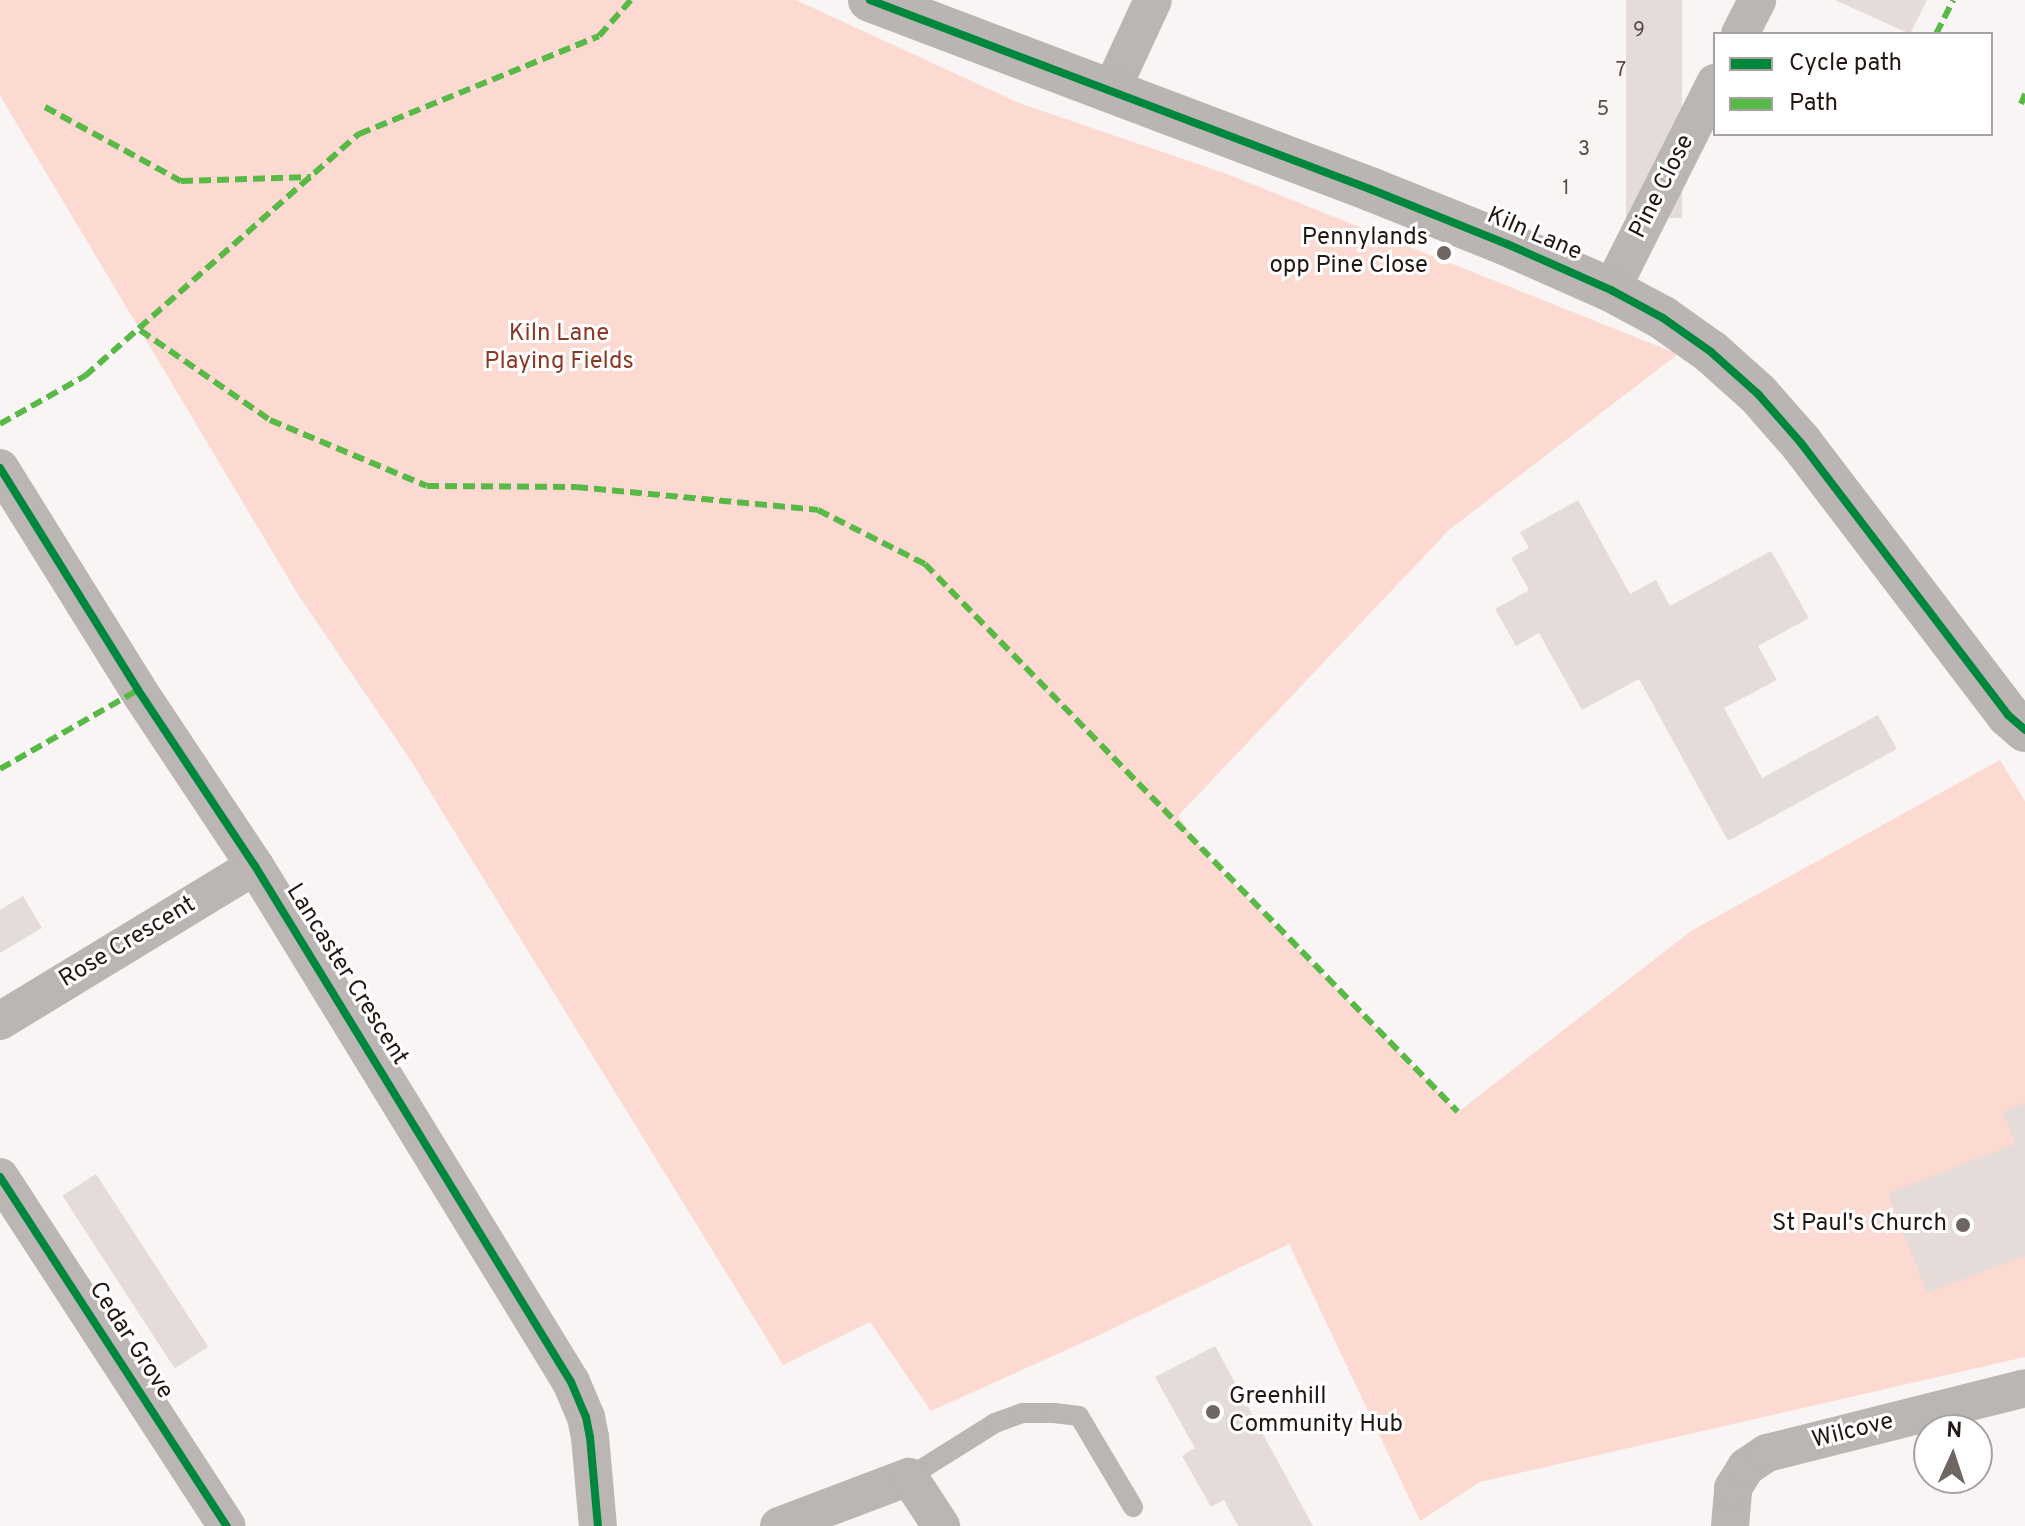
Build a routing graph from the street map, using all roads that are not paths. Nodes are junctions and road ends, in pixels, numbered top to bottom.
1 (870, 0) edge
2 (1153, 0) edge
3 (1757, 0) edge
4 (1741, 32) edge
5 (1713, 87) edge
6 (1110, 93) junction
7 (1611, 290) junction
8 (4, 482) edge
9 (2025, 730) edge
10 (255, 866) junction
11 (0, 1021) edge
12 (0, 1177) edge
13 (2025, 1388) edge
14 (909, 1477) junction
15 (1133, 1507) dead end
16 (227, 1526) edge
17 (598, 1526) edge
18 (779, 1526) edge
19 (941, 1526) edge
20 (1730, 1526) edge

1 - 6 street, Kiln Lane
2 - 6 street
3 - 4 street
5 - 7 street, Pine Close
6 - 7 street, Kiln Lane
7 - 9 street, Kiln Lane
8 - 10 street, Lancaster Crescent
10 - 11 street, Rose Crescent
10 - 17 street, Lancaster Crescent
12 - 16 street, Cedar Grove
13 - 20 street, Wilcove
14 - 15 lane
14 - 18 street
14 - 19 street

